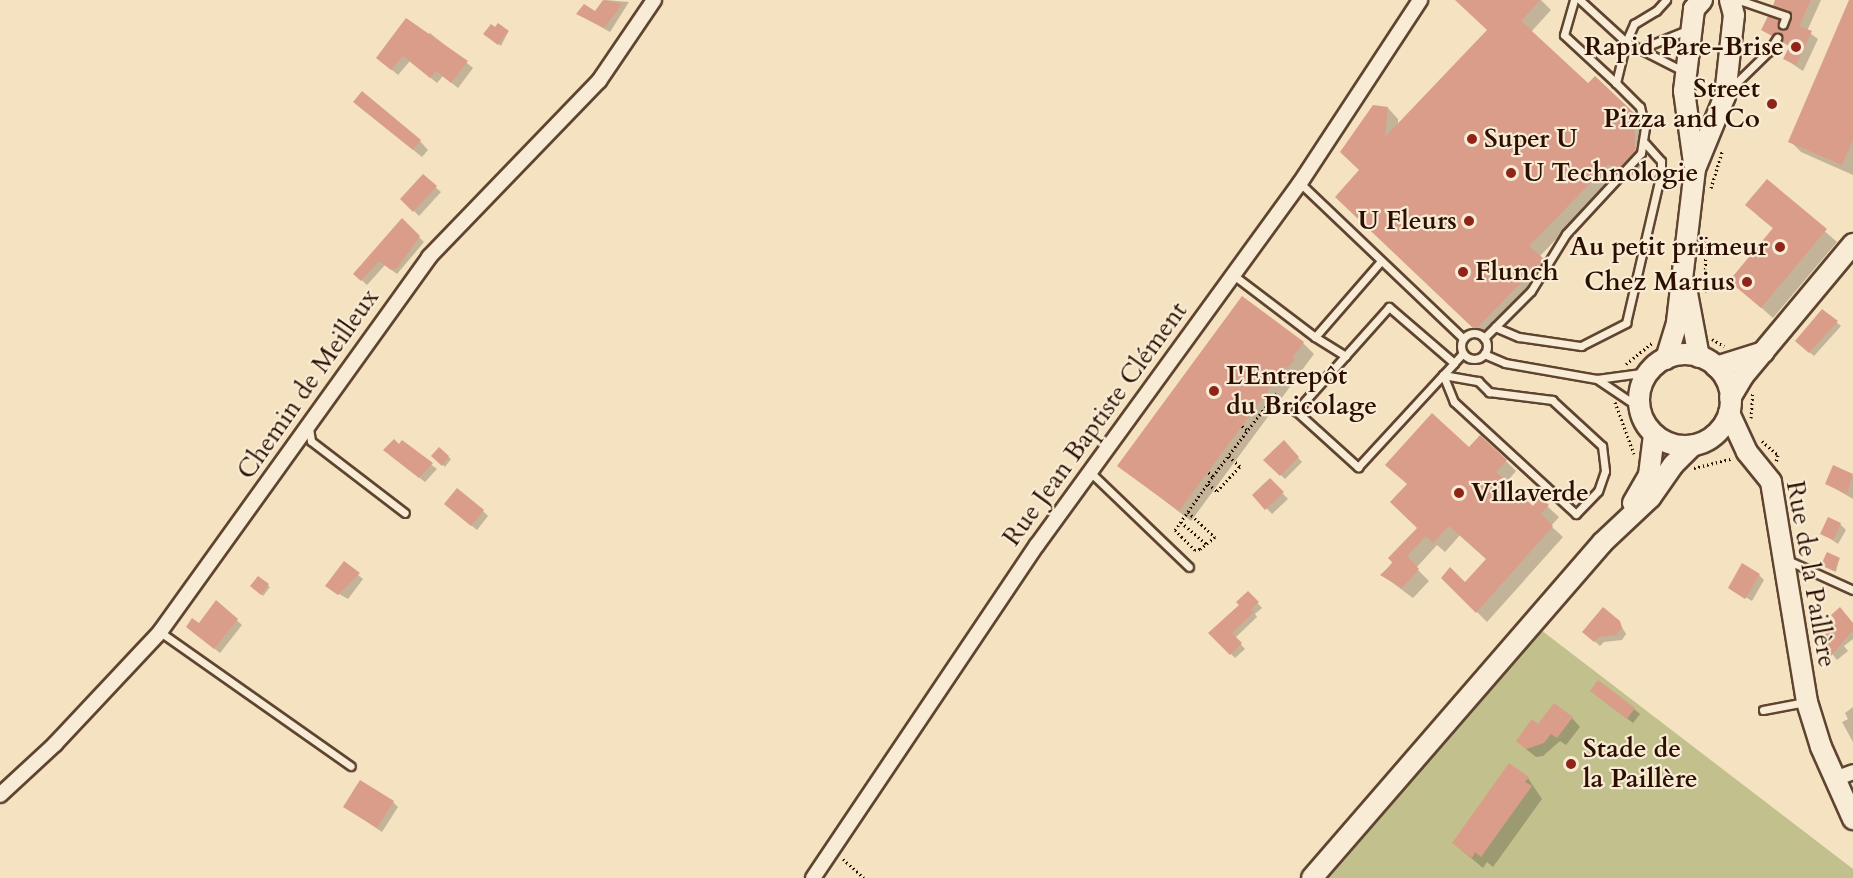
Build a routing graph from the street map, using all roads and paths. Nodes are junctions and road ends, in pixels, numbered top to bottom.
1 (654, 0) edge
2 (1420, 0) edge
3 (1574, 0) edge
4 (1580, 0) edge
5 (1666, 0) edge
6 (1702, 0) edge
7 (1728, 1) edge
8 (1783, 24) dead end
9 (1692, 27) junction
10 (1777, 38) dead end
11 (1626, 42) junction
12 (1640, 49) junction
13 (1686, 74) junction
14 (1616, 83) junction
15 (1723, 99) junction
16 (1687, 102) junction
17 (1645, 143) junction
18 (1725, 146) dead end
19 (1695, 169) junction
20 (1300, 183) junction
21 (1711, 189) dead end
22 (1706, 233) dead end
23 (1853, 244) edge
24 (1381, 261) junction
25 (1683, 267) junction
26 (1232, 274) junction
27 (1706, 296) dead end
28 (1495, 327) junction
29 (1707, 336) dead end
30 (1315, 337) junction
31 (1463, 338) junction
32 (1484, 338) junction
33 (1727, 350) dead end
34 (1767, 351) junction
35 (1463, 353) junction
36 (1484, 354) junction
37 (1345, 356) junction
38 (1699, 357) junction
39 (1666, 358) junction
40 (1454, 363) junction
41 (1716, 367) junction
42 (1649, 372) junction
43 (1443, 375) junction
44 (1597, 379) junction
45 (1276, 393) dead end
46 (1730, 406) junction
47 (1640, 408) junction
48 (309, 422) junction
49 (1242, 426) dead end
50 (1247, 430) junction
51 (1654, 435) junction
52 (1699, 443) junction
53 (1748, 452) junction
54 (1228, 456) junction
55 (1090, 472) junction
56 (1208, 472) dead end
57 (1213, 476) junction
58 (1207, 484) junction
59 (1188, 512) junction
60 (405, 513) dead end
61 (1181, 522) junction
62 (1618, 525) junction
63 (1206, 544) junction
64 (1782, 557) junction
65 (1189, 567) dead end
66 (1853, 590) edge
67 (160, 632) junction
68 (1807, 702) junction
69 (1763, 710) dead end
70 (351, 766) dead end
71 (1844, 775) edge
72 (0, 795) edge
73 (1853, 819) edge
74 (831, 847) junction
75 (813, 878) edge
76 (864, 878) edge
77 (1312, 878) edge

1 - 48 street, Chemin de Meilleux
2 - 20 street, Rue Jean Baptiste Clément
3 - 14 lane
4 - 11 lane
5 - 11 lane
6 - 9 main road
7 - 8 lane
7 - 15 main road
9 - 12 lane
9 - 13 main road
10 - 15 lane
11 - 12 lane
11 - 14 lane
12 - 13 lane
13 - 16 main road
14 - 17 lane
15 - 16 main road
15 - 19 main road
16 - 19 main road
17 - 28 lane
17 - 28 lane
18 - 21 path
19 - 25 main road
20 - 24 lane
20 - 26 street, Rue Jean Baptiste Clément
22 - 27 path
23 - 34 main road
24 - 30 lane
24 - 31 lane
25 - 38 main road
25 - 39 main road
26 - 30 lane
26 - 55 street, Rue Jean Baptiste Clément
28 - 32 lane
29 - 33 path
30 - 37 lane
31 - 32 lane
31 - 35 lane
32 - 36 lane
34 - 41 main road
34 - 46 main road
35 - 36 lane
35 - 40 lane
36 - 44 lane
37 - 40 lane
37 - 43 lane
38 - 39 main road
38 - 41 main road
39 - 42 main road
40 - 43 lane
41 - 46 main road
42 - 44 lane
42 - 47 main road
43 - 43 lane
44 - 47 lane
45 - 50 path
46 - 52 main road
46 - 53 main road, Rue de la Paillère
47 - 51 main road
48 - 60 lane
48 - 67 street, Chemin de Meilleux
49 - 50 path
50 - 54 path
51 - 52 main road
51 - 62 main road
52 - 53 main road
52 - 62 main road
53 - 64 main road, Rue de la Paillère
54 - 57 path
54 - 58 path
55 - 65 lane
55 - 74 street, Rue Jean Baptiste Clément
56 - 57 path
57 - 58 path
58 - 59 path
59 - 61 path
59 - 63 path
61 - 63 path
61 - 63 path
62 - 77 main road
64 - 66 lane
64 - 68 main road, Rue de la Paillère
67 - 70 lane
67 - 72 street, Chemin de Meilleux
68 - 69 lane
68 - 71 main road, Rue de la Paillère
71 - 73 main road, Rue de la Paillère
74 - 75 street, Rue Jean Baptiste Clément
74 - 76 path

